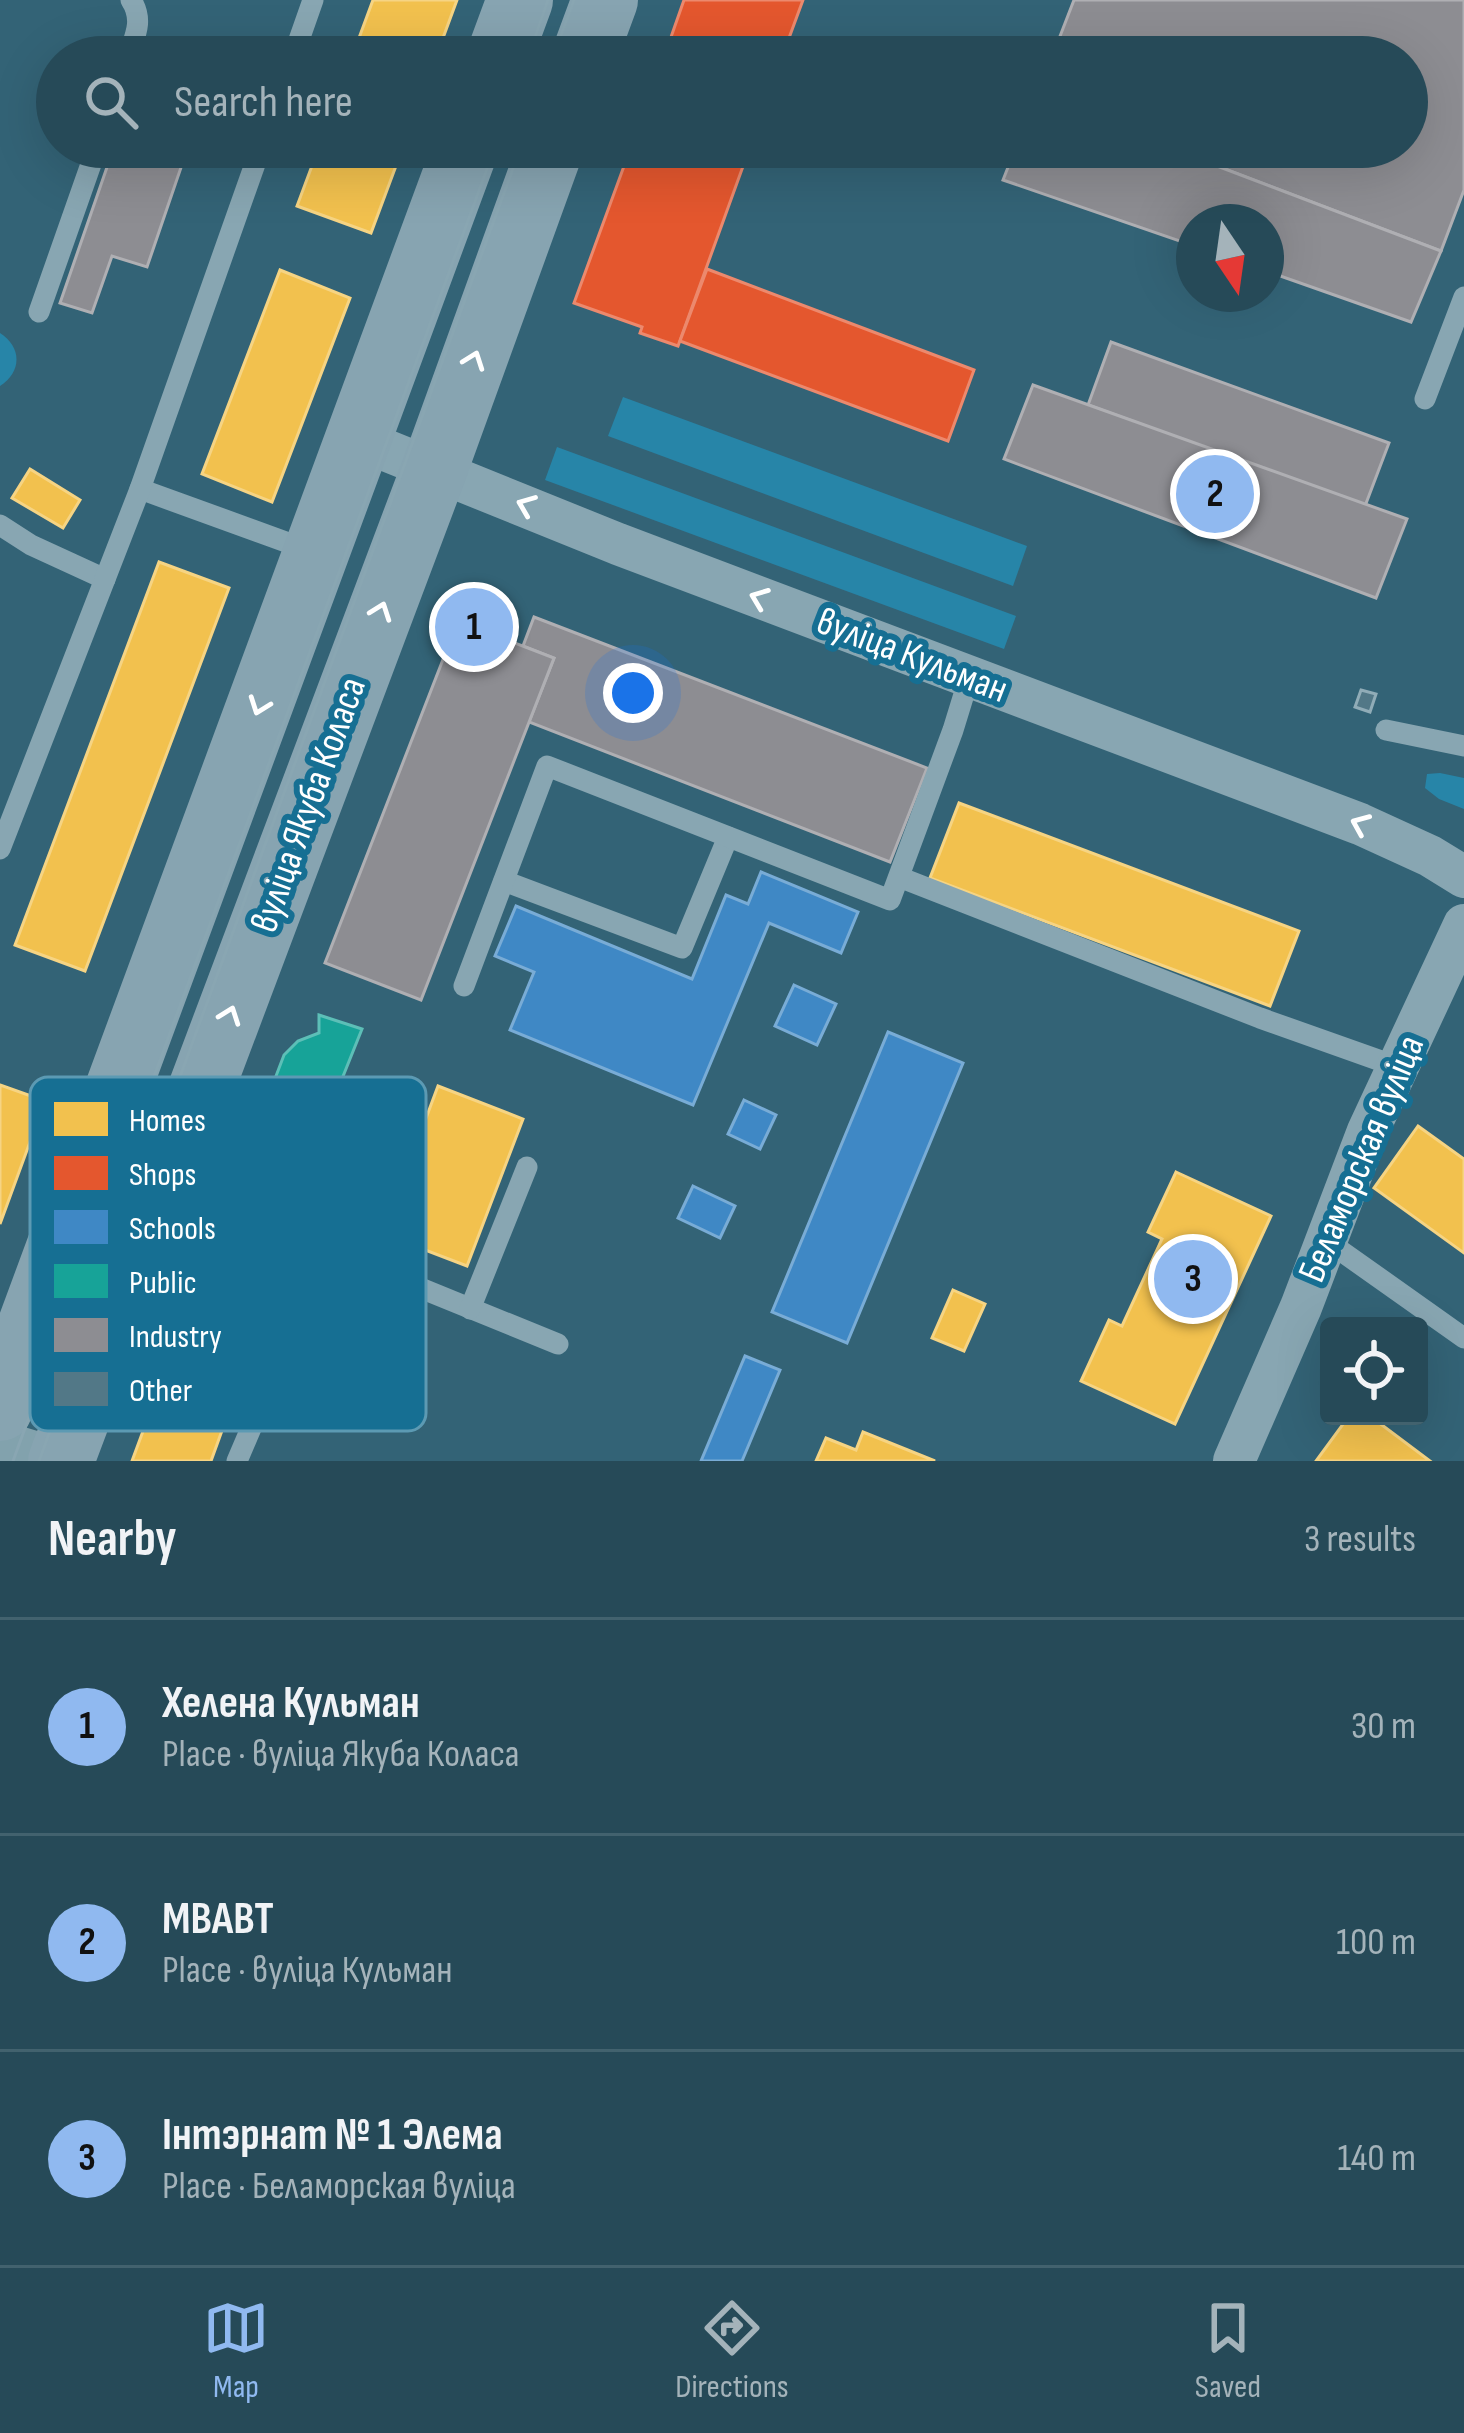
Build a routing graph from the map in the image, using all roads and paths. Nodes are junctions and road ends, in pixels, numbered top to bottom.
1 (131, 0) edge
2 (314, 0) edge
3 (520, 0) edge
4 (605, 0) edge
5 (136, 36) edge
6 (301, 36) edge
7 (507, 36) edge
8 (592, 36) edge
9 (90, 168) edge
10 (254, 168) edge
11 (458, 168) edge
12 (543, 168) edge
13 (1464, 297) edge
14 (39, 312) dead end
15 (1425, 399) dead end
16 (358, 439) junction
17 (434, 470) junction
18 (140, 489) junction
19 (0, 525) edge
20 (316, 553) junction
21 (105, 579) junction
22 (969, 678) junction
23 (1386, 730) dead end
24 (1464, 746) edge
25 (728, 837) junction
26 (0, 849) edge
27 (899, 877) junction
28 (1464, 877) edge
29 (504, 881) junction
30 (1464, 925) edge
31 (464, 986) dead end
32 (1398, 1067) junction
33 (122, 1077) edge
34 (207, 1077) edge
35 (527, 1167) dead end
36 (1327, 1240) junction
37 (426, 1291) edge
38 (470, 1309) junction
39 (30, 1327) edge
40 (1464, 1339) edge
41 (558, 1344) dead end
42 (0, 1408) edge
43 (72, 1431) edge
44 (250, 1431) edge
45 (0, 1451) edge
46 (33, 1461) edge
47 (61, 1461) edge
48 (237, 1461) edge
49 (1234, 1461) edge

1 - 5 lane
2 - 6 lane
3 - 7 main road
4 - 8 main road
9 - 14 lane
10 - 18 lane
11 - 16 main road, вуліца Якуба Коласа
17 -> 12 main road, вуліца Якуба Коласа
13 - 15 lane
16 - 17 street, вуліца Кульман
16 - 20 main road, вуліца Якуба Коласа
22 -> 17 street, вуліца Кульман
34 -> 17 main road, вуліца Якуба Коласа
18 - 20 lane
18 - 21 lane
19 - 21 lane
20 -> 33 main road, вуліца Якуба Коласа
21 - 26 lane
22 - 27 lane
28 -> 22 street, вуліца Кульман
23 - 24 lane
25 - 27 lane
25 - 29 lane
25 - 29 lane
27 - 32 lane
29 - 31 lane
30 - 32 street, Беламорская вуліца
32 - 36 street, Беламорская вуліца
35 - 38 lane
36 - 40 lane
36 - 49 street, Беламорская вуліца
37 - 38 lane
38 - 41 lane
39 -> 42 main road, вуліца Якуба Коласа
43 - 47 main road, вуліца Якуба Коласа
44 - 48 lane
45 - 46 main road

